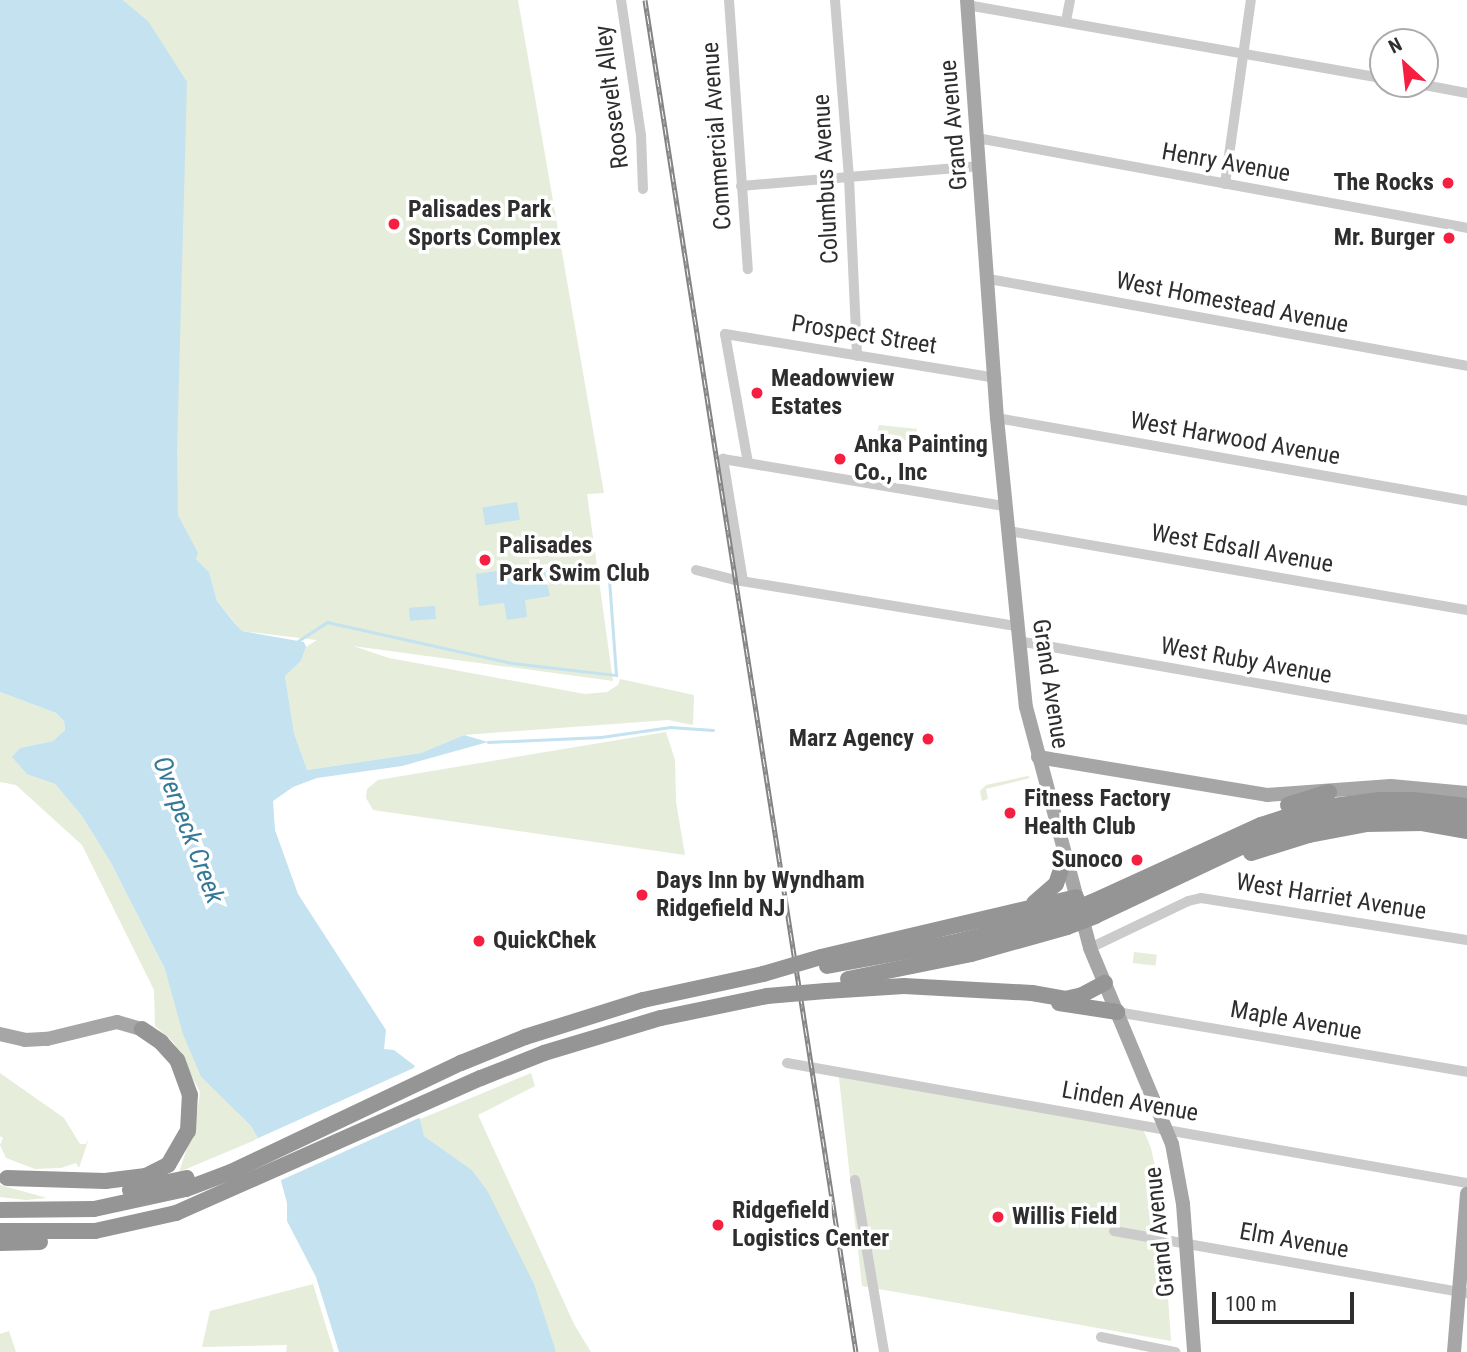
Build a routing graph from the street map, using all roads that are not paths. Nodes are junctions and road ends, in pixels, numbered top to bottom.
1 (621, 0) edge
2 (729, 0) edge
3 (835, 0) edge
4 (1070, 0) edge
5 (1251, 0) edge
6 (967, 2) edge
7 (1066, 21) junction
8 (1241, 53) junction
9 (1369, 76) edge
10 (1439, 88) edge
11 (1467, 93) edge
12 (977, 138) junction
13 (980, 166) junction
14 (849, 178) junction
15 (1225, 184) junction
16 (741, 186) junction
17 (643, 188) dead end
18 (1467, 228) edge
19 (748, 269) dead end
20 (989, 279) junction
21 (857, 356) junction
22 (1467, 366) edge
23 (996, 378) junction
24 (997, 418) junction
25 (748, 463) junction
26 (1467, 501) edge
27 (1005, 506) junction
28 (1009, 531) junction
29 (696, 570) dead end
30 (743, 581) junction
31 (1467, 610) edge
32 (1017, 626) junction
33 (1018, 642) junction
34 (1467, 720) edge
35 (1038, 757) junction
36 (1329, 792) junction
37 (1467, 793) edge
38 (1467, 806) edge
39 (1467, 818) edge
40 (1467, 831) edge
41 (1065, 859) junction
42 (1168, 866) junction
43 (1185, 874) junction
44 (1088, 905) junction
45 (1029, 906) junction
46 (1467, 940) edge
47 (1090, 948) junction
48 (821, 962) junction
49 (1105, 983) junction
50 (826, 987) junction
51 (1002, 992) junction
52 (1117, 1012) junction
53 (142, 1029) joint
54 (0, 1034) edge
55 (787, 1063) dead end
56 (1467, 1072) edge
57 (1167, 1130) junction
58 (229, 1167) junction
59 (4, 1176) edge
60 (855, 1180) dead end
61 (1467, 1183) edge
62 (1467, 1194) edge
63 (0, 1210) edge
64 (113, 1228) junction
65 (0, 1231) edge
66 (1114, 1231) dead end
67 (0, 1243) edge
68 (1186, 1244) junction
69 (1463, 1292) edge
70 (1101, 1337) dead end
71 (884, 1352) edge
72 (1175, 1352) edge
73 (1194, 1352) edge
74 (1454, 1352) edge

1 - 17 street, Roosevelt Alley
2 - 16 street, Commercial Avenue
3 - 14 street, Columbus Avenue
4 - 7 street
5 - 8 street
6 - 7 street
6 - 12 main road, Grand Avenue
7 - 8 street
8 - 9 street
8 - 15 street
10 - 11 street
12 - 13 main road, Grand Avenue
12 - 15 street, Henry Avenue
13 - 14 street
13 - 20 main road, Grand Avenue
14 - 16 street
14 - 21 street, Columbus Avenue
15 - 18 street, Henry Avenue
16 - 19 street, Commercial Avenue
20 - 22 street, West Homestead Avenue
20 - 23 main road, Grand Avenue
21 - 23 street, Prospect Street
21 - 25 street, Prospect Street
23 - 24 main road, Grand Avenue
24 - 26 street, West Harwood Avenue
24 - 27 main road, Grand Avenue
25 - 27 street
25 - 30 street
27 - 28 main road, Grand Avenue
28 - 31 street, West Edsall Avenue
28 - 32 main road, Grand Avenue
29 - 30 street
30 - 32 street
32 - 33 main road, Grand Avenue
33 - 34 street, West Ruby Avenue
33 - 35 main road, Grand Avenue
35 - 36 main road
35 - 41 main road, Grand Avenue
36 - 37 main road
36 - 42 highway
38 - 42 highway
39 - 43 highway
40 - 43 highway
41 - 44 main road, Grand Avenue
41 - 45 highway
42 - 44 highway
43 - 44 highway
44 - 45 highway
44 - 47 main road, Grand Avenue
44 - 48 highway, bridge
44 - 50 highway, bridge
45 - 48 highway
46 - 47 street, West Harriet Avenue
47 - 49 main road, Grand Avenue
48 - 58 highway, bridge
49 - 51 highway
49 - 52 main road, Grand Avenue
50 - 51 highway
50 - 64 highway, bridge
51 - 52 highway
52 - 56 street, Maple Avenue
52 - 57 main road, Grand Avenue
53 - 54 main road
53 - 59 highway
55 - 57 street, Linden Avenue
57 - 61 street, Linden Avenue
57 - 68 main road, Grand Avenue
58 - 59 highway
58 - 63 highway
60 - 71 street
62 - 69 main road
64 - 65 highway
64 - 67 highway
66 - 68 street, Elm Avenue
68 - 69 street, Elm Avenue
68 - 73 main road, Grand Avenue
69 - 74 main road
70 - 72 street

